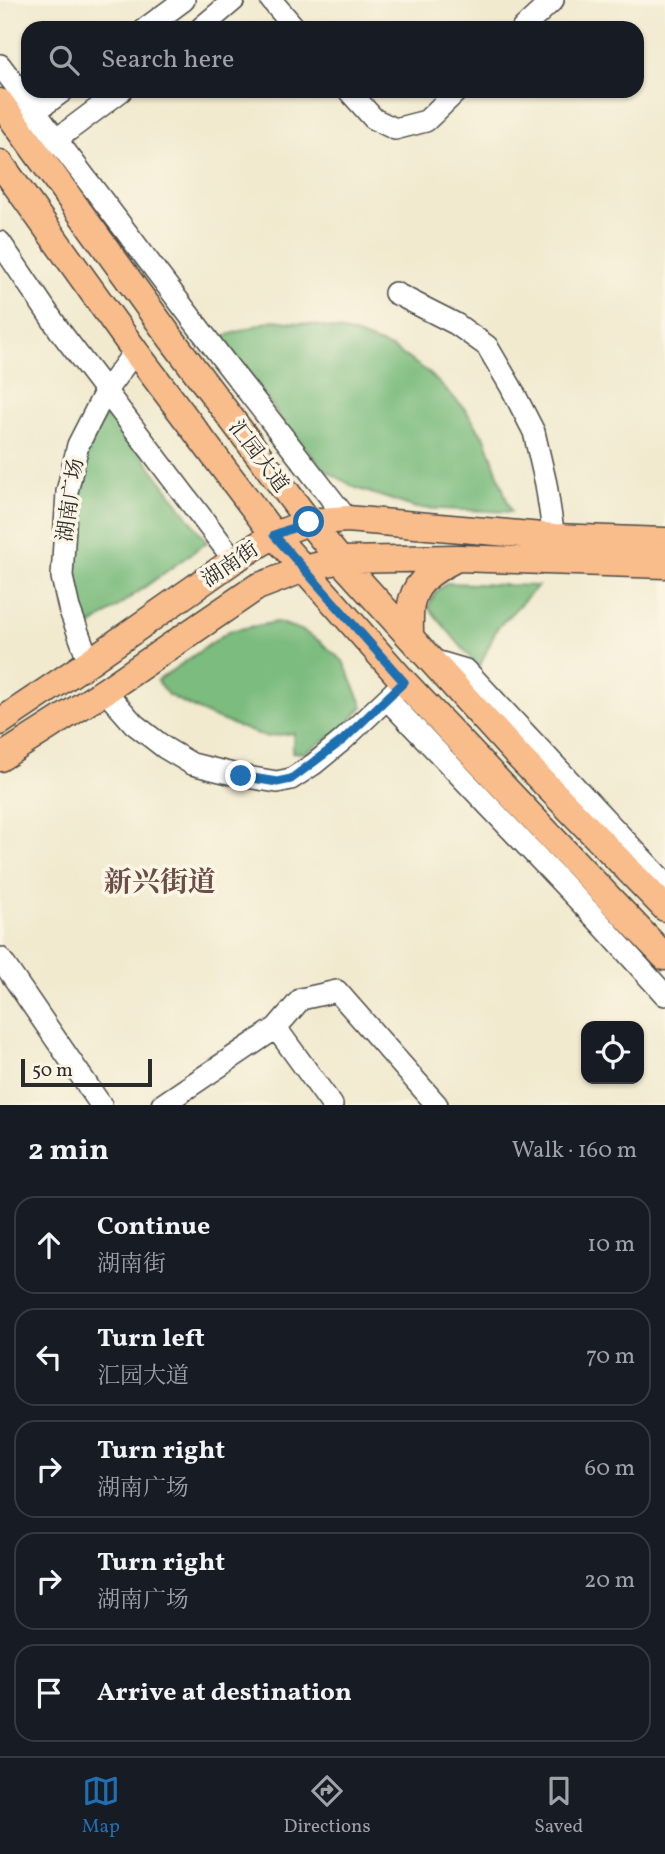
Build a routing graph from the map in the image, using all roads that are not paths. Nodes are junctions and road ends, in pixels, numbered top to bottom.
1 (184, 0) edge
2 (234, 0) edge
3 (271, 0) edge
4 (553, 0) edge
5 (156, 21) edge
6 (209, 21) edge
7 (289, 21) edge
8 (530, 21) edge
9 (0, 65) edge
10 (54, 98) edge
11 (112, 98) edge
12 (355, 98) edge
13 (450, 98) edge
14 (0, 102) edge
15 (26, 119) junction
16 (47, 147) junction
17 (0, 163) edge
18 (0, 242) edge
19 (395, 293) dead end
20 (135, 351) junction
21 (105, 392) junction
22 (346, 519) junction
23 (309, 522) junction
24 (274, 535) junction
25 (554, 537) junction
26 (665, 541) edge
27 (457, 558) junction
28 (234, 560) junction
29 (340, 560) junction
30 (665, 565) edge
31 (304, 569) junction
32 (410, 635) junction
33 (89, 662) junction
34 (105, 691) junction
35 (396, 691) junction
36 (0, 722) edge
37 (0, 758) edge
38 (661, 887) edge
39 (665, 957) edge
40 (0, 958) edge
41 (665, 995) edge
42 (276, 1028) junction
43 (101, 1105) edge
44 (162, 1105) edge
45 (332, 1105) edge
46 (437, 1105) edge

1 - 5 street
2 - 6 street
3 - 7 street
4 - 8 street
9 - 15 street
10 - 15 street
11 - 16 street
12 - 13 street
14 - 15 main road, 汇园大道
15 - 16 main road, 汇园大道
16 - 22 street
16 - 23 main road, 汇园大道
17 - 20 main road, 汇园大道
18 - 21 street
19 - 25 street
20 - 21 street, 湖南广场
20 - 24 main road, 汇园大道
21 - 28 street
21 - 33 street, 湖南广场
22 - 23 main road, 湖南街
22 - 25 main road, 湖南街
23 - 24 main road, 湖南街
23 - 29 main road, 汇园大道
24 - 28 main road, 湖南街
24 - 31 main road, 汇园大道
25 - 26 main road, 湖南街
27 - 29 main road, 湖南街
27 - 30 main road, 湖南街
27 - 32 main road
28 - 33 main road, 湖南街
29 - 31 main road, 湖南街
29 - 32 main road, 汇园大道
31 - 34 main road, 湖南街
31 - 35 main road, 汇园大道
32 - 38 main road, 汇园大道
33 - 36 main road, 湖南街
34 - 35 street
34 - 37 main road, 湖南街
35 - 39 main road, 汇园大道
35 - 41 street
40 - 43 street
42 - 44 street
42 - 45 street
42 - 46 street

